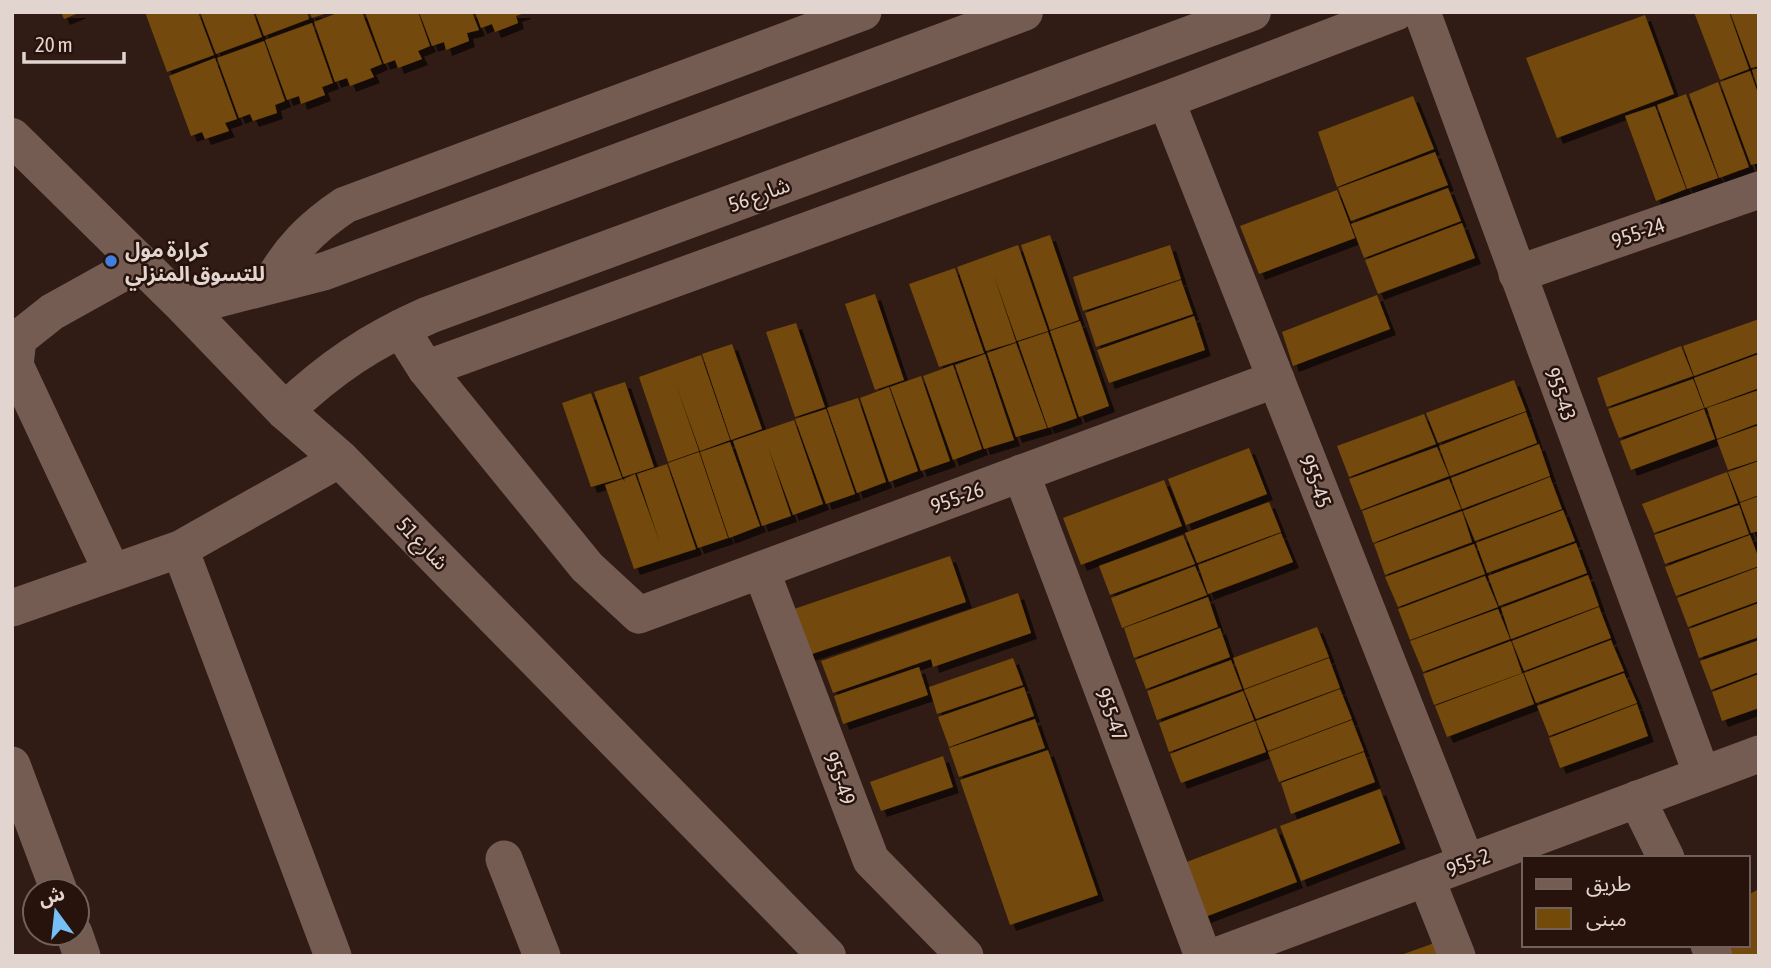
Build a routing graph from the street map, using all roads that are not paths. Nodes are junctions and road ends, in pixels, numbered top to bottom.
1 (863, 12) edge
2 (1024, 12) edge
3 (1252, 12) edge
4 (1396, 12) edge
5 (1422, 12) edge
6 (1166, 100) junction
7 (12, 137) edge
8 (1759, 190) edge
9 (140, 262) junction
10 (1517, 274) junction
11 (270, 285) junction
12 (185, 307) junction
13 (400, 328) junction
14 (426, 369) junction
15 (1276, 379) junction
16 (285, 411) junction
17 (340, 459) junction
18 (1021, 473) junction
19 (180, 549) junction
20 (761, 570) junction
21 (112, 572) junction
22 (12, 608) edge
23 (1759, 754) edge
24 (12, 765) edge
25 (1702, 775) junction
26 (1637, 799) junction
27 (1665, 856) edge
28 (504, 859) dead end
29 (1466, 862) junction
30 (54, 877) edge
31 (1426, 878) junction
32 (333, 956) edge
33 (542, 956) edge
34 (827, 956) edge
35 (965, 956) edge
36 (1203, 956) edge
37 (1216, 956) edge
38 (1457, 956) edge

1 - 11 street
2 - 11 street
3 - 13 street, شارع 56
4 - 6 street
5 - 10 street, 955-43
6 - 14 street
6 - 15 street, 955-45
7 - 9 street, شارع 51
8 - 10 street, 955-24
9 - 12 street, شارع 51
9 - 21 street
10 - 25 street, 955-43
11 - 12 street
12 - 16 street, شارع 51
13 - 14 street
13 - 16 street, شارع 56
14 - 20 street, 955-26
15 - 18 street, 955-26
15 - 29 street, 955-45
16 - 17 street, شارع 51
17 - 19 street
17 - 34 street, شارع 51
18 - 20 street, 955-26
18 - 36 street, 955-47
19 - 21 street
19 - 32 street
20 - 35 street, 955-49
21 - 22 street
23 - 25 street, 955-2
24 - 30 street
25 - 26 street, 955-2
26 - 27 street
26 - 29 street, 955-2
28 - 33 street
29 - 31 street, 955-2
31 - 37 street, 955-2
31 - 38 street

